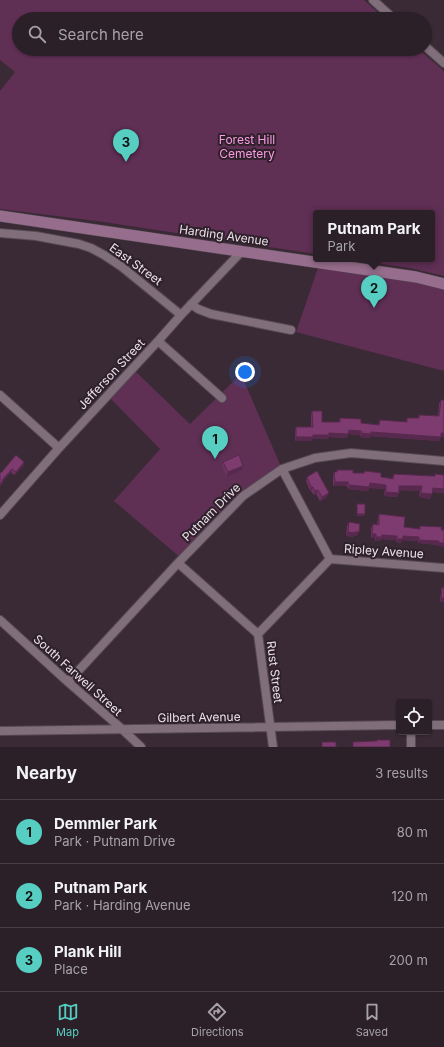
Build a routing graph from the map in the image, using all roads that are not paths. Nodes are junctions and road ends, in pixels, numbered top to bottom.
1 (373, 0) edge
2 (386, 12) edge
3 (432, 52) edge
4 (444, 63) edge
5 (0, 216) edge
6 (0, 233) edge
7 (242, 251) junction
8 (313, 262) edge
9 (316, 262) edge
10 (444, 284) edge
11 (191, 304) junction
12 (181, 314) junction
13 (291, 330) dead end
14 (158, 341) junction
15 (0, 395) edge
16 (222, 398) dead end
17 (59, 448) junction
18 (444, 461) edge
19 (282, 469) junction
20 (0, 515) edge
21 (330, 559) junction
22 (178, 563) junction
23 (444, 568) edge
24 (0, 620) edge
25 (258, 634) junction
26 (68, 682) junction
27 (396, 725) edge
28 (432, 725) edge
29 (444, 725) edge
30 (270, 728) junction
31 (122, 729) junction
32 (0, 731) edge
33 (411, 735) edge
34 (141, 747) edge
35 (273, 747) edge
36 (411, 747) edge

1 - 2 street
3 - 4 street
5 - 7 main road, Harding Avenue
6 - 12 street, East Street
7 - 8 main road, Harding Avenue
7 - 11 street, Jefferson Street
9 - 10 main road, Harding Avenue
11 - 12 street, Jefferson Street
11 - 13 street
12 - 14 street, Jefferson Street
14 - 16 street
14 - 17 street, Jefferson Street
15 - 17 street
17 - 20 street, Jefferson Street
18 - 19 street, Putnam Drive
19 - 21 street
19 - 22 street, Putnam Drive
21 - 23 street, Ripley Avenue
21 - 25 street, Ripley Avenue
22 - 25 street, Rust Street
22 - 26 street, Putnam Drive
24 - 26 street, South Farwell Street
25 - 30 street, Rust Street
26 - 31 street, South Farwell Street
27 - 30 street, Gilbert Avenue
28 - 29 street
30 - 31 street, Gilbert Avenue
30 - 35 street, Rust Street
31 - 32 street, Gilbert Avenue
31 - 34 street, South Farwell Street
33 - 36 street

